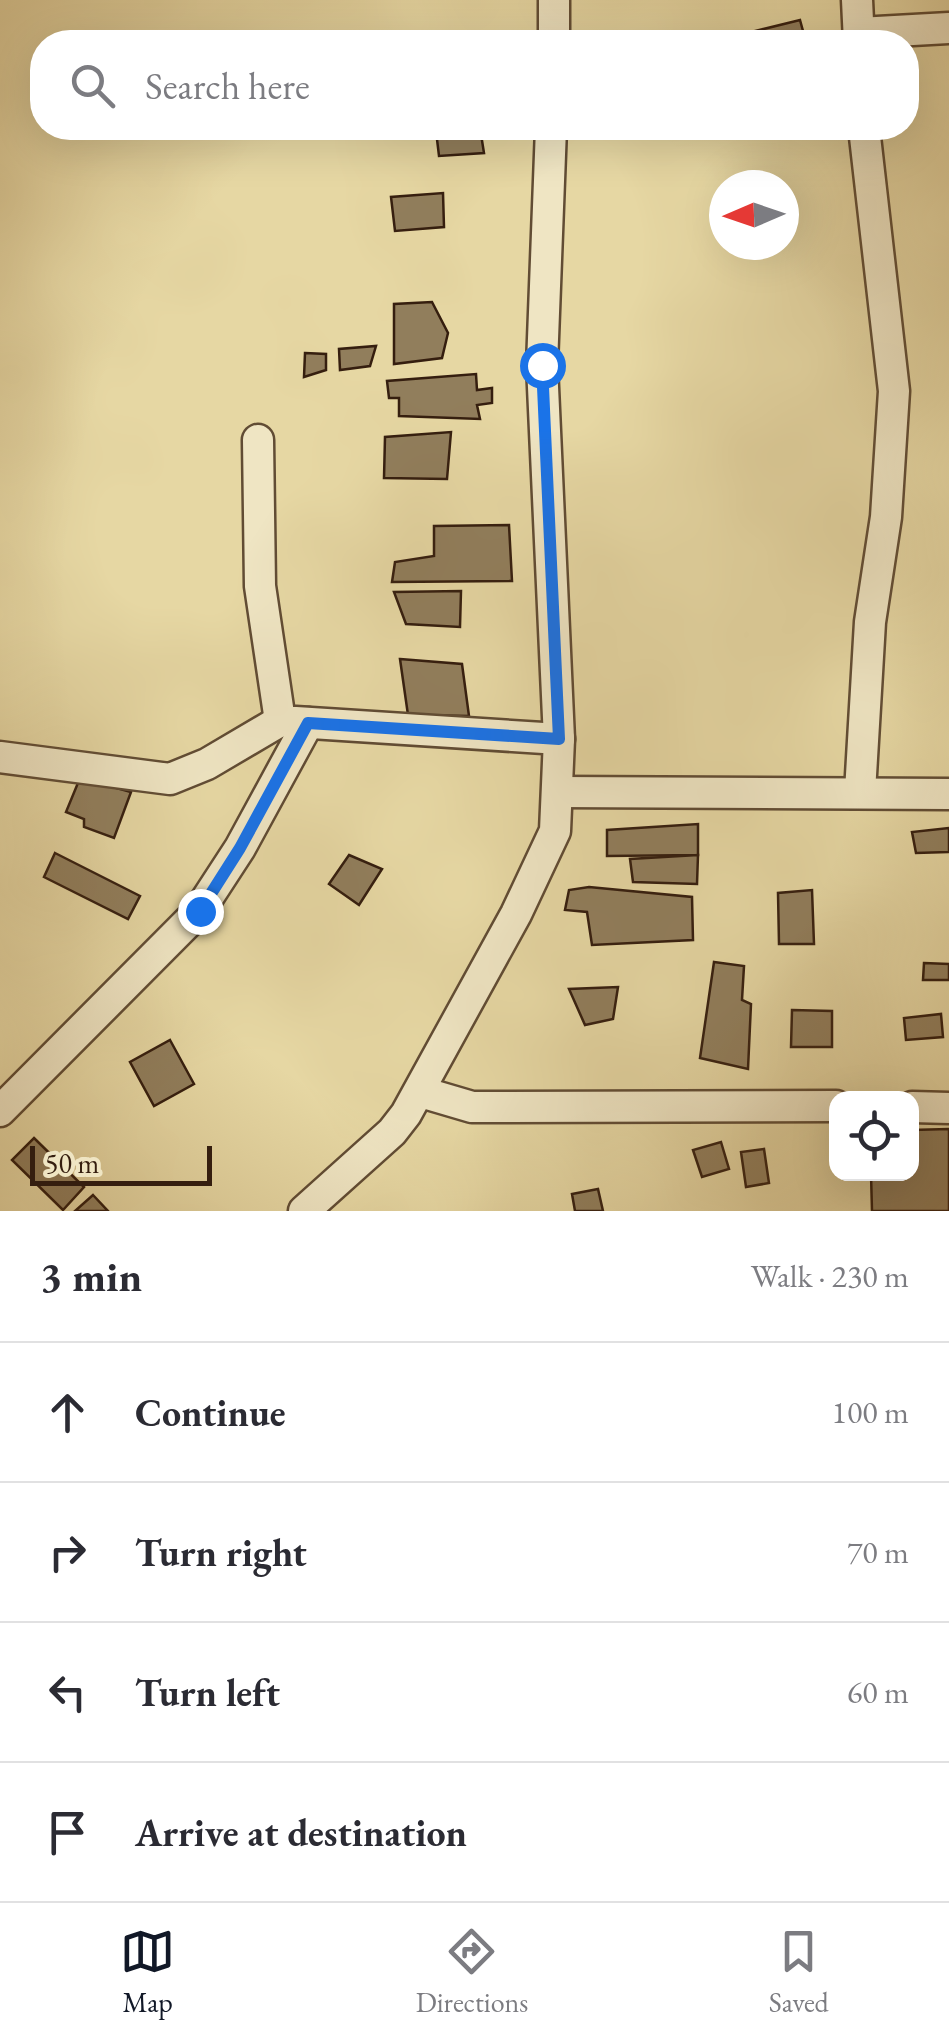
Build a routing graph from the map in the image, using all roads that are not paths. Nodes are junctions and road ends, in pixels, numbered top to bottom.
1 (554, 0) edge
2 (858, 0) edge
3 (949, 28) edge
4 (554, 30) edge
5 (859, 30) edge
6 (919, 31) edge
7 (551, 140) edge
8 (865, 140) edge
9 (258, 440) dead end
10 (294, 722) junction
11 (559, 739) junction
12 (0, 757) edge
13 (558, 792) junction
14 (860, 792) junction
15 (949, 794) edge
16 (421, 1092) junction
17 (829, 1106) edge
18 (919, 1107) edge
19 (949, 1108) edge
20 (0, 1111) edge
21 (304, 1211) edge

1 - 4 street
2 - 5 street
3 - 6 street
7 - 11 street
8 - 14 street
9 - 10 street
10 - 11 street
10 - 12 street
10 - 20 street
11 - 13 street
13 - 14 street
13 - 16 street
14 - 15 street
16 - 17 street
16 - 21 street
18 - 19 street

